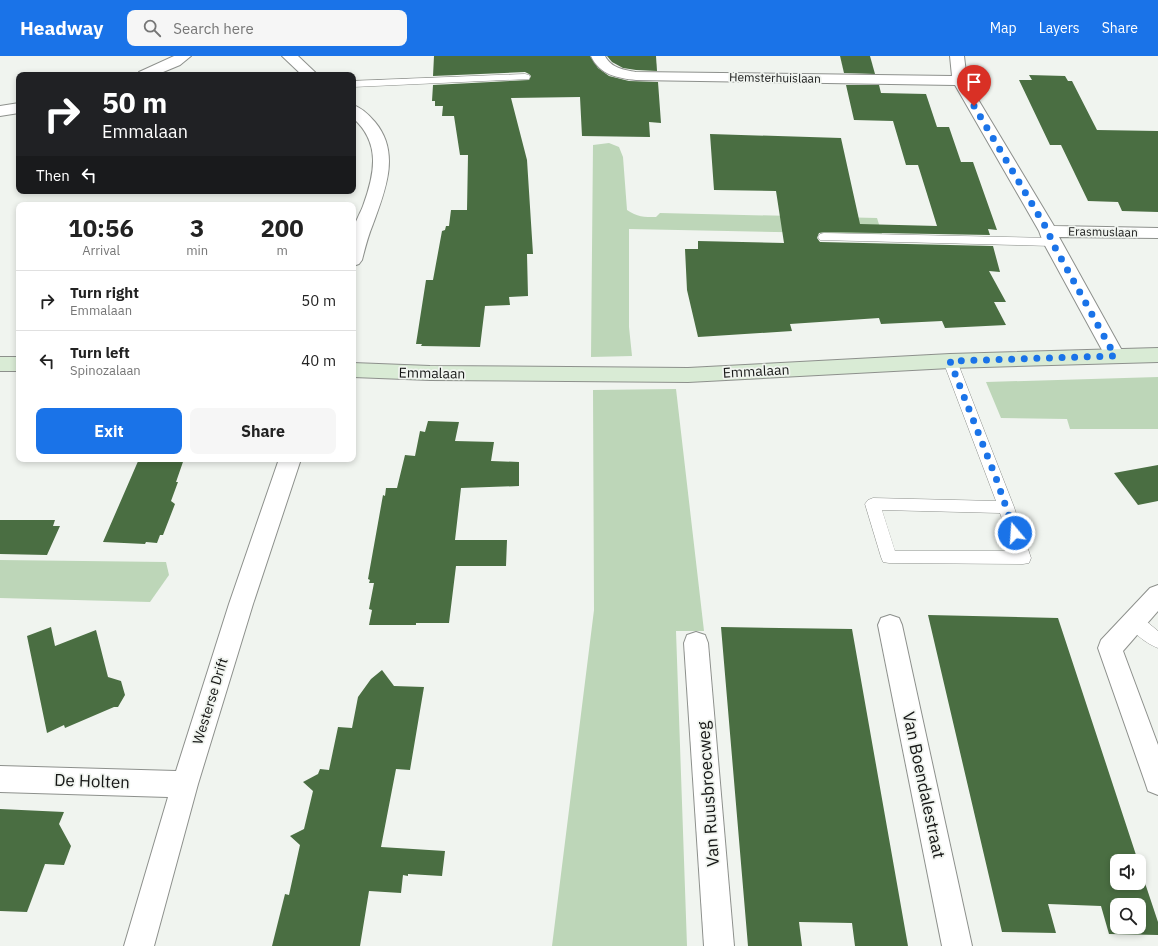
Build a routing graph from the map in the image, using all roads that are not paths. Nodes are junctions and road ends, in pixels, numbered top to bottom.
1 (184, 56) edge
2 (289, 56) edge
3 (598, 56) edge
4 (957, 56) edge
5 (151, 72) edge
6 (308, 72) edge
7 (525, 77) dead end
8 (960, 81) junction
9 (356, 84) edge
10 (16, 108) edge
11 (0, 111) edge
12 (356, 112) edge
13 (1158, 233) edge
14 (1050, 236) junction
15 (824, 237) dead end
16 (356, 249) edge
17 (1158, 355) edge
18 (1115, 356) junction
19 (950, 361) junction
20 (0, 364) edge
21 (16, 364) edge
22 (356, 370) edge
23 (289, 462) edge
24 (1006, 507) junction
25 (1158, 595) edge
26 (1134, 621) junction
27 (890, 625) dead end
28 (1158, 641) edge
29 (696, 643) dead end
30 (0, 778) edge
31 (1158, 782) edge
32 (185, 784) junction
33 (139, 946) edge
34 (719, 946) edge
35 (957, 946) edge

1 - 5 street
2 - 6 street
3 - 8 street, Hemsterhuislaan
4 - 8 street
7 - 9 lane
8 - 14 street
10 - 11 street
12 - 16 street
13 - 14 street, Erasmuslaan
14 - 15 lane
14 - 18 street
17 - 18 main road, Emmalaan
18 - 19 main road, Emmalaan
19 - 22 main road, Emmalaan
19 - 24 lane
20 - 21 main road
23 - 32 street, Westerse Drift
24 - 24 lane
25 - 26 street
26 - 28 lane
26 - 31 street
27 - 35 street, Van Boendalestraat
29 - 34 street, Van Ruusbroecweg
30 - 32 street, De Holten
32 - 33 street, Westerse Drift

